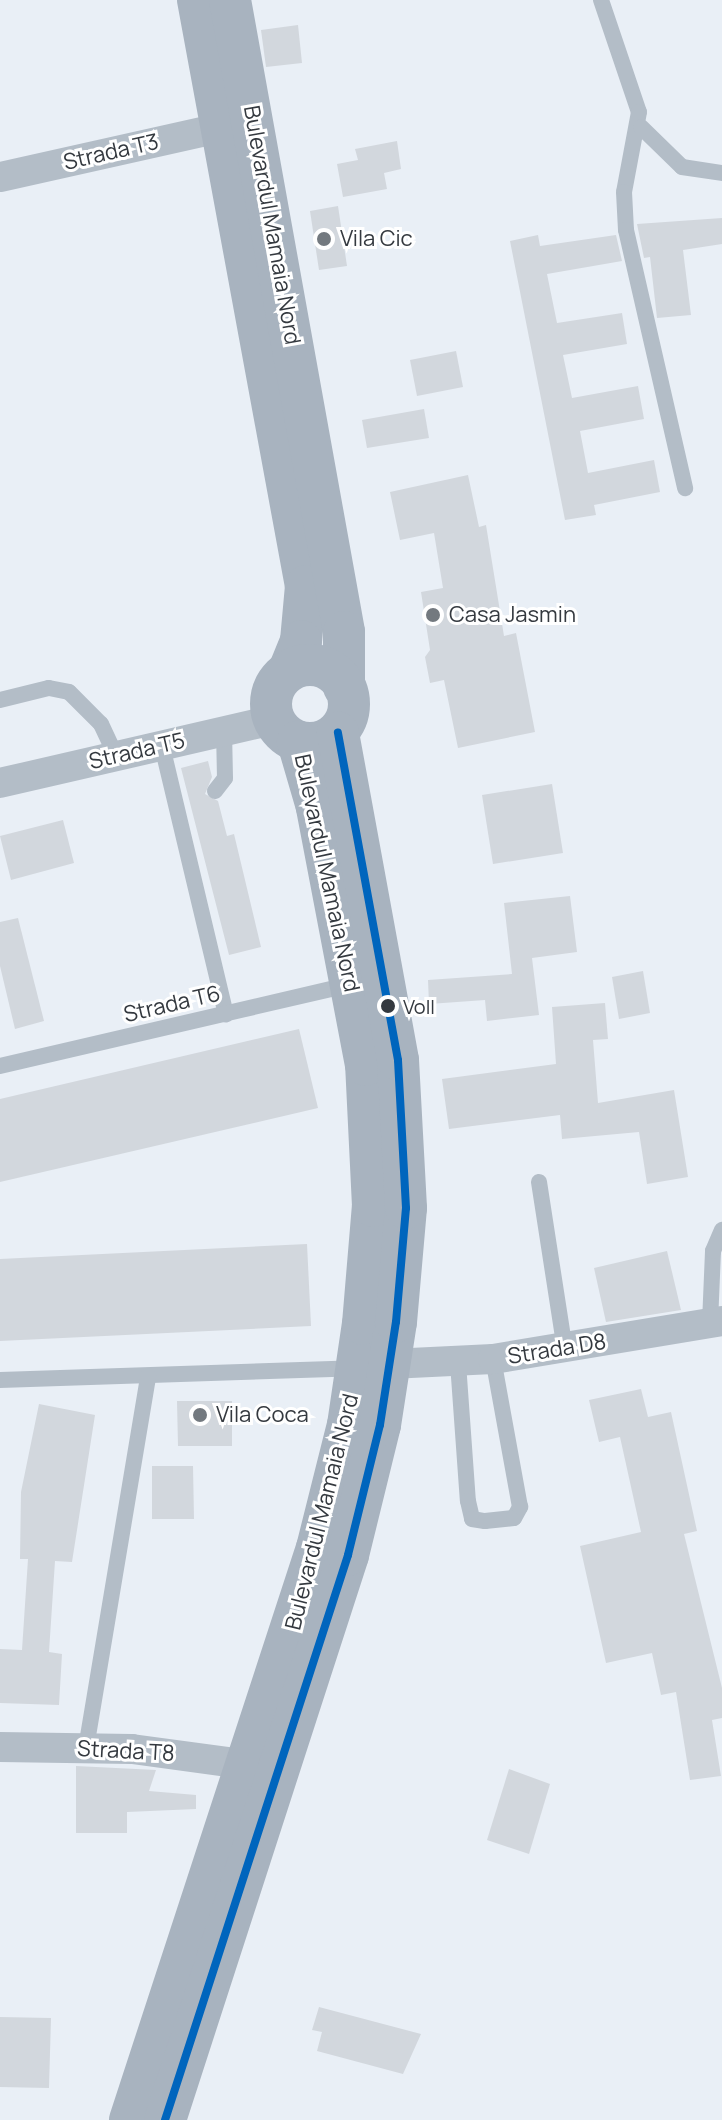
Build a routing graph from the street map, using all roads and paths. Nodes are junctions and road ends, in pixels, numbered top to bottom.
1 (198, 0) edge
2 (230, 0) edge
3 (601, 0) edge
4 (223, 127) junction
5 (641, 127) junction
6 (722, 173) edge
7 (0, 177) edge
8 (685, 488) dead end
9 (289, 671) junction
10 (344, 687) junction
11 (0, 700) edge
12 (224, 731) junction
13 (303, 731) junction
14 (162, 746) junction
15 (116, 756) junction
16 (0, 783) edge
17 (215, 791) dead end
18 (353, 984) junction
19 (226, 1014) junction
20 (0, 1066) edge
21 (539, 1182) dead end
22 (722, 1230) edge
23 (716, 1322) edge
24 (565, 1349) junction
25 (493, 1359) junction
26 (458, 1363) junction
27 (374, 1366) junction
28 (148, 1376) junction
29 (0, 1380) edge
30 (0, 1747) edge
31 (86, 1748) junction
32 (251, 1765) junction
33 (130, 2120) edge
34 (165, 2120) edge

1 - 4 main road, Bulevardul Mamaia Nord
2 - 10 main road, Bulevardul Mamaia Nord
3 - 5 lane
4 - 7 street, Strada T3
4 - 9 main road, Bulevardul Mamaia Nord
5 - 6 lane
5 - 8 lane
9 - 10 main road
9 - 13 main road
10 - 13 main road
11 - 15 lane
12 - 13 street, Strada T5
12 - 14 street, Strada T5
12 - 17 lane
13 - 18 main road, Bulevardul Mamaia Nord
13 - 27 main road, Bulevardul Mamaia Nord
14 - 15 street, Strada T5
14 - 19 lane
15 - 16 street, Strada T5
18 - 19 lane, Strada T6
18 - 27 main road, Bulevardul Mamaia Nord
19 - 20 lane, Strada T6
21 - 24 lane
22 - 23 lane
23 - 24 street, Strada D8
24 - 25 street, Strada D8
25 - 26 street, Strada D8
25 - 26 lane
26 - 27 street, Strada D8
27 - 28 lane
27 - 32 main road, Bulevardul Mamaia Nord
27 - 34 main road, Bulevardul Mamaia Nord
28 - 29 lane
28 - 31 lane
30 - 31 street, Strada T8
31 - 32 street, Strada T8
32 - 33 main road, Bulevardul Mamaia Nord

